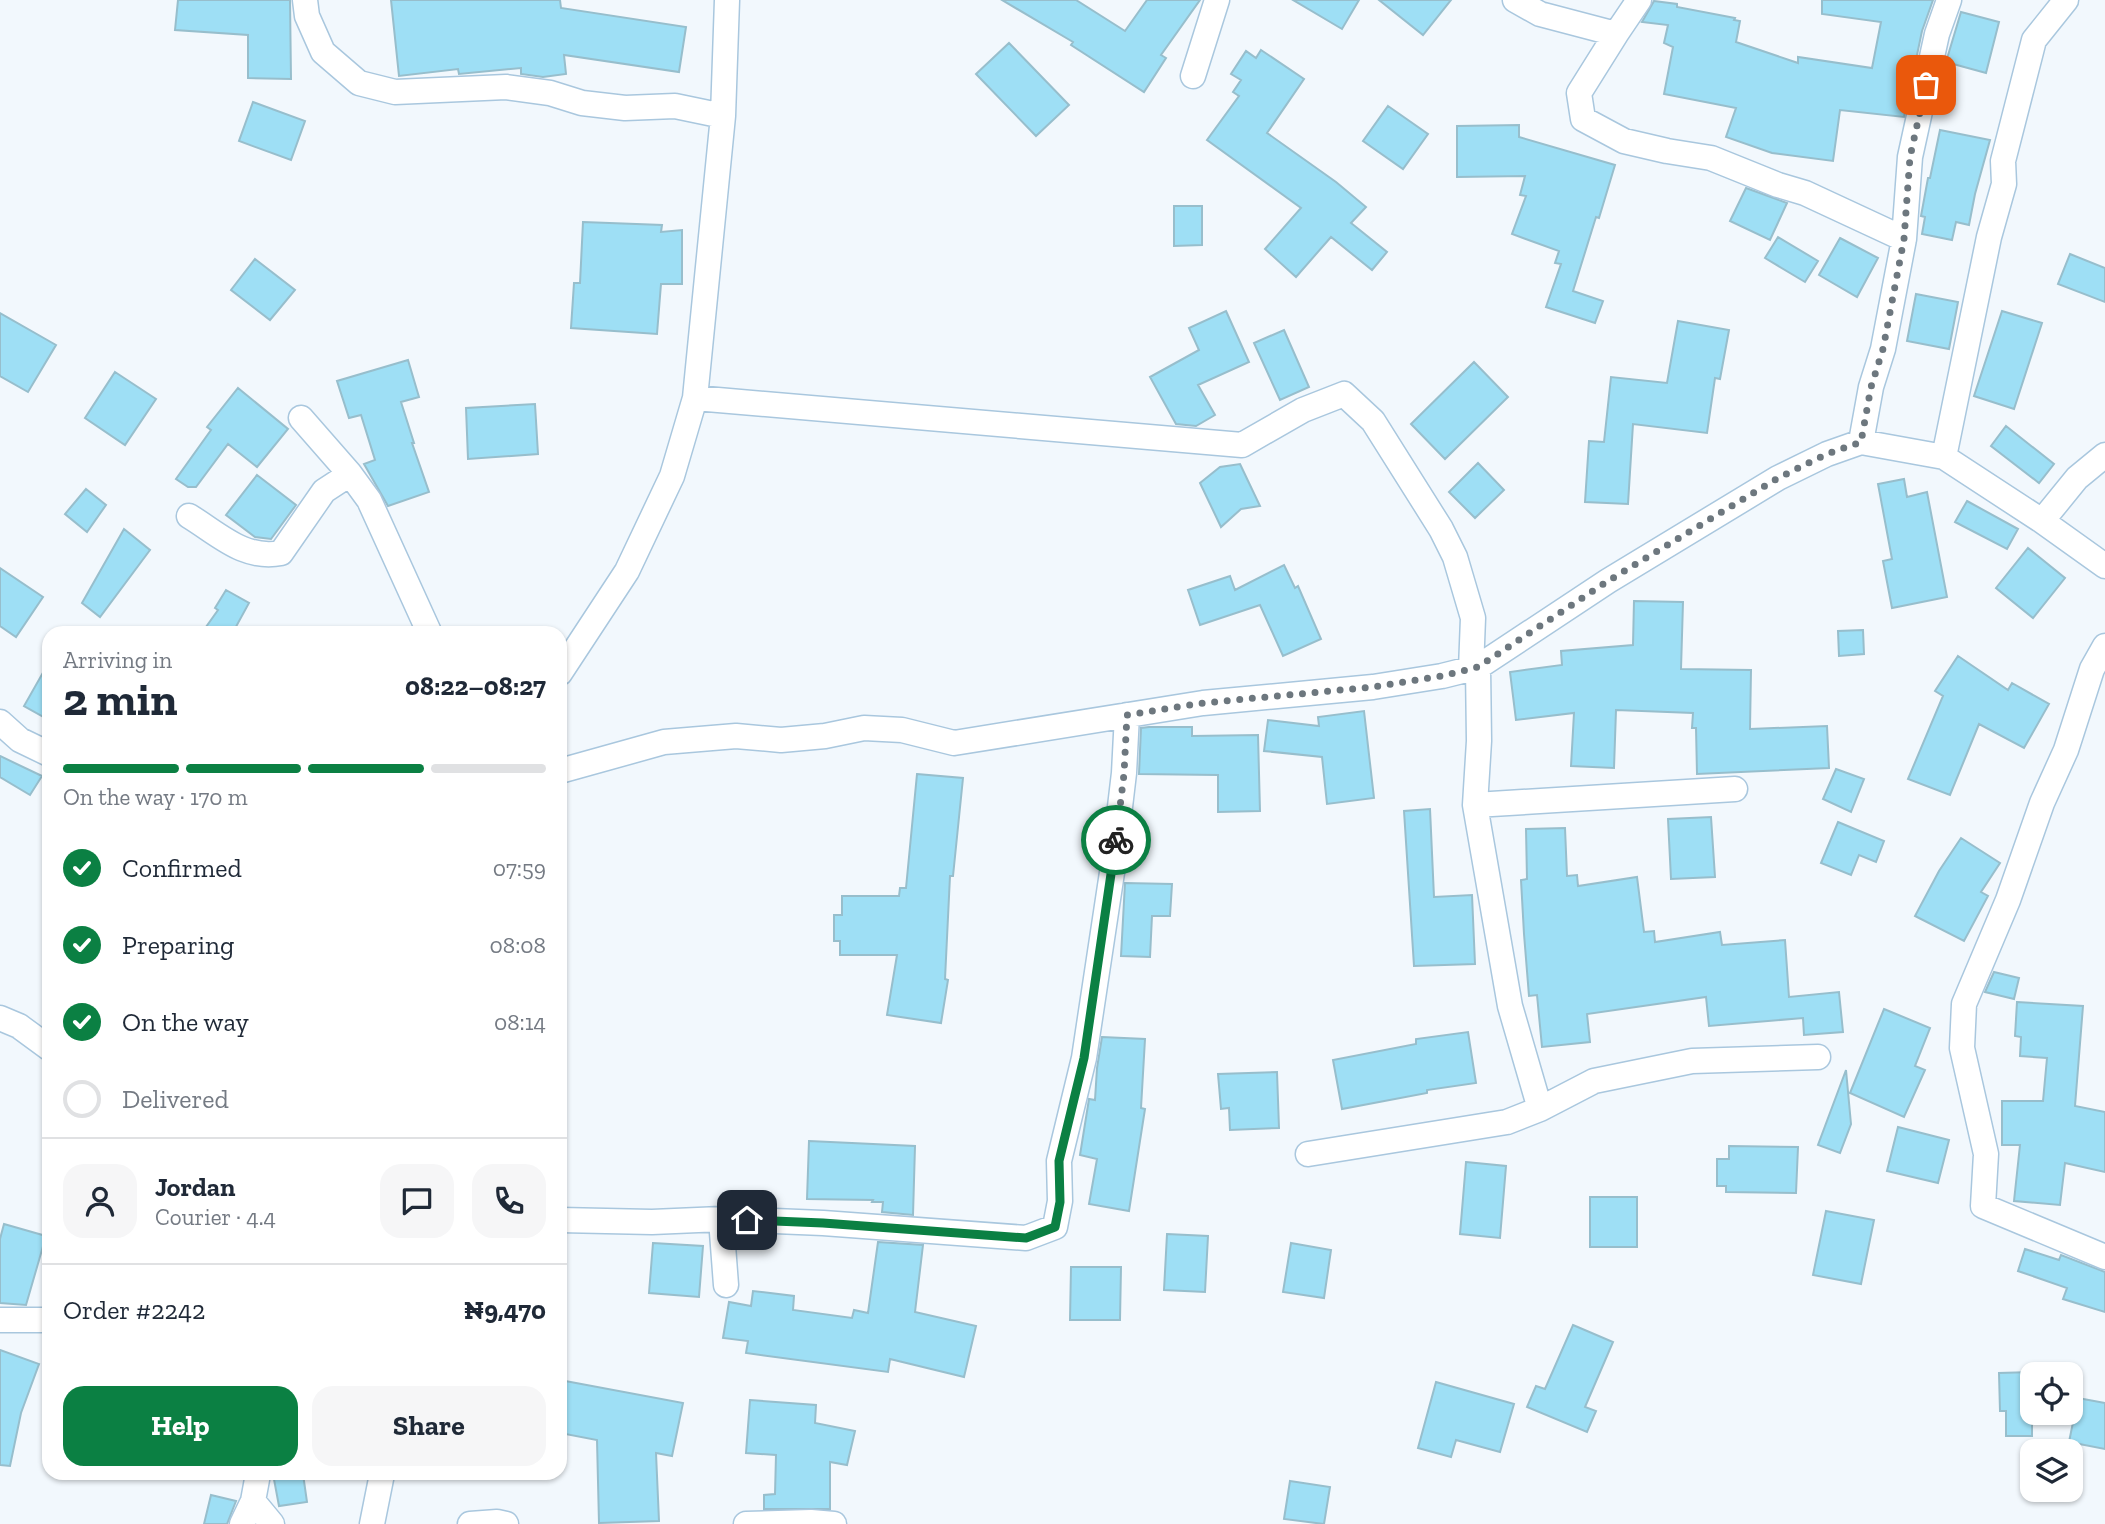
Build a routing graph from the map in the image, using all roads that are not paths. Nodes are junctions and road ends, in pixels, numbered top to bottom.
1 (305, 0) edge
2 (727, 0) edge
3 (1217, 0) edge
4 (1515, 0) edge
5 (1639, 0) edge
6 (1949, 0) edge
7 (2066, 0) edge
8 (1616, 34) junction
9 (1193, 76) dead end
10 (723, 116) junction
11 (1904, 239) junction
12 (695, 398) junction
13 (301, 418) dead end
14 (1861, 442) junction
15 (2105, 455) edge
16 (1944, 457) junction
17 (350, 474) junction
18 (190, 516) dead end
19 (2042, 521) junction
20 (2105, 566) edge
21 (426, 626) edge
22 (2105, 646) edge
23 (567, 662) edge
24 (1474, 668) junction
25 (1127, 715) junction
26 (0, 723) edge
27 (42, 751) edge
28 (567, 769) edge
29 (1735, 789) dead end
30 (1475, 805) junction
31 (0, 1018) edge
32 (42, 1043) edge
33 (1818, 1057) dead end
34 (1540, 1110) junction
35 (1308, 1154) dead end
36 (721, 1219) junction
37 (567, 1220) edge
38 (2105, 1256) edge
39 (726, 1285) dead end
40 (0, 1320) edge
41 (42, 1320) edge
42 (257, 1480) edge
43 (381, 1480) edge
44 (253, 1501) junction
45 (242, 1524) edge
46 (272, 1524) edge
47 (372, 1524) edge
48 (470, 1524) edge
49 (506, 1524) edge
50 (746, 1524) edge
51 (834, 1524) edge

1 - 10 street
2 - 10 street
3 - 9 street
4 - 8 street
5 - 8 street
6 - 11 street
7 - 16 street
8 - 11 street
10 - 12 street
11 - 14 street
12 - 23 street
12 - 24 street
13 - 17 street
14 - 16 street
14 - 24 street
15 - 19 street
16 - 19 street
17 - 18 street
17 - 21 street
19 - 20 street
22 - 38 street
24 - 25 street
24 - 30 street
25 - 28 street
25 - 36 street
26 - 27 street
29 - 30 street
30 - 34 street
31 - 32 street
33 - 34 street
34 - 35 street
36 - 37 street
36 - 39 street
40 - 41 street
42 - 44 street
43 - 47 street
44 - 45 street
44 - 46 street
48 - 49 street
50 - 51 street

